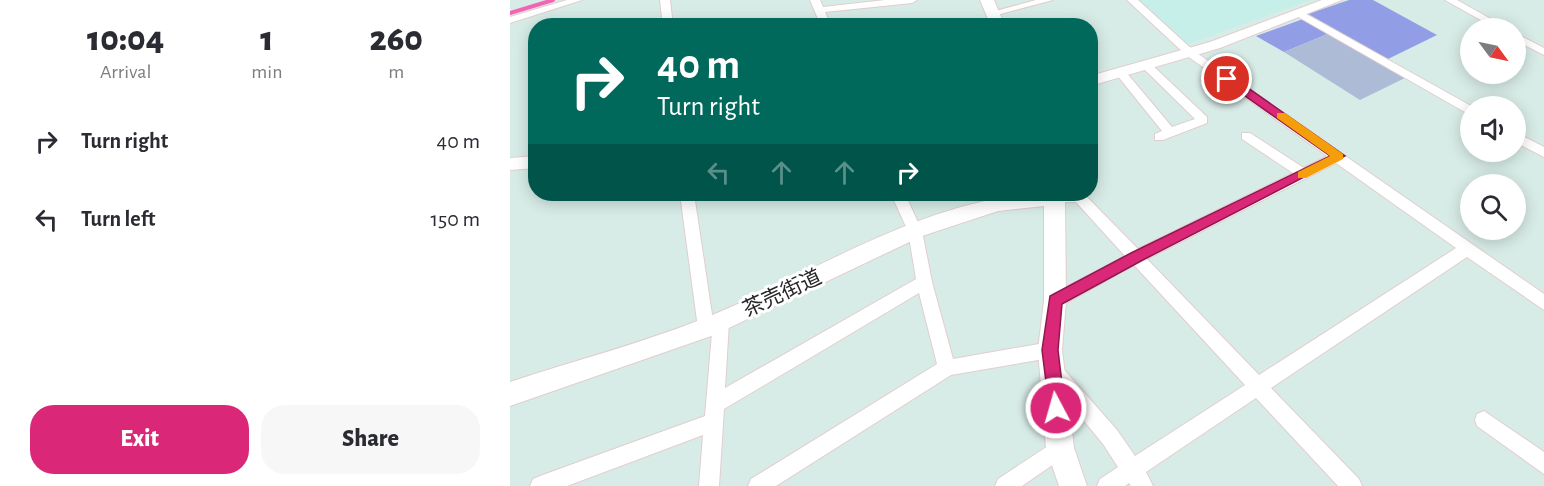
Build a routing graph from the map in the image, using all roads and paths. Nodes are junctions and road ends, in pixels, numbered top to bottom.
1 (578, 0) edge
2 (665, 0) edge
3 (912, 0) edge
4 (1048, 0) edge
5 (1132, 0) edge
6 (1335, 0) edge
7 (1450, 0) edge
8 (817, 5) edge
9 (992, 13) edge
10 (1299, 13) junction
11 (667, 18) edge
12 (1483, 18) edge
13 (510, 20) edge
14 (1526, 42) edge
15 (1544, 52) edge
16 (1190, 53) junction
17 (1147, 66) junction
18 (1121, 73) junction
19 (1098, 79) edge
20 (1460, 105) edge
21 (1245, 136) dead end
22 (1526, 142) edge
23 (1544, 153) edge
24 (1339, 156) junction
25 (528, 163) edge
26 (510, 164) edge
27 (1303, 174) junction
28 (688, 201) edge
29 (901, 201) edge
30 (1018, 201) edge
31 (1054, 201) edge
32 (1083, 201) edge
33 (915, 231) junction
34 (1468, 248) junction
35 (1136, 257) junction
36 (924, 282) junction
37 (1055, 301) junction
38 (1544, 303) edge
39 (714, 325) junction
40 (1051, 360) junction
41 (947, 368) junction
42 (1258, 386) junction
43 (510, 394) edge
44 (715, 413) junction
45 (1484, 420) dead end
46 (1060, 447) junction
47 (1544, 464) edge
48 (1132, 469) junction
49 (540, 486) edge
50 (710, 486) edge
51 (758, 486) edge
52 (1005, 486) edge
53 (1073, 486) edge
54 (1107, 486) edge
55 (1143, 486) edge
56 (1352, 486) edge

1 - 13 street
2 - 11 street
3 - 8 street
4 - 9 street
5 - 16 street
6 - 10 street
7 - 12 street
10 - 16 street
10 - 20 street
14 - 15 street
16 - 17 street
16 - 24 street
17 - 18 street
17 - 18 street
18 - 19 street
21 - 27 street
22 - 23 street
24 - 27 street
24 - 34 street
25 - 26 street
27 - 35 street
28 - 39 street
29 - 33 street
30 - 33 street, 茶売街道
31 - 37 street
32 - 35 street
33 - 36 street
33 - 39 street, 茶売街道
34 - 38 street
34 - 42 street
35 - 37 street
35 - 42 street
36 - 41 street
36 - 44 street
37 - 40 street
39 - 43 street, 茶売街道
39 - 44 street
40 - 41 street
40 - 46 street
40 - 48 street
41 - 51 street
42 - 48 street
42 - 56 street
44 - 49 street
44 - 50 street
45 - 47 street
46 - 52 street
46 - 53 street
48 - 54 street
48 - 55 street

